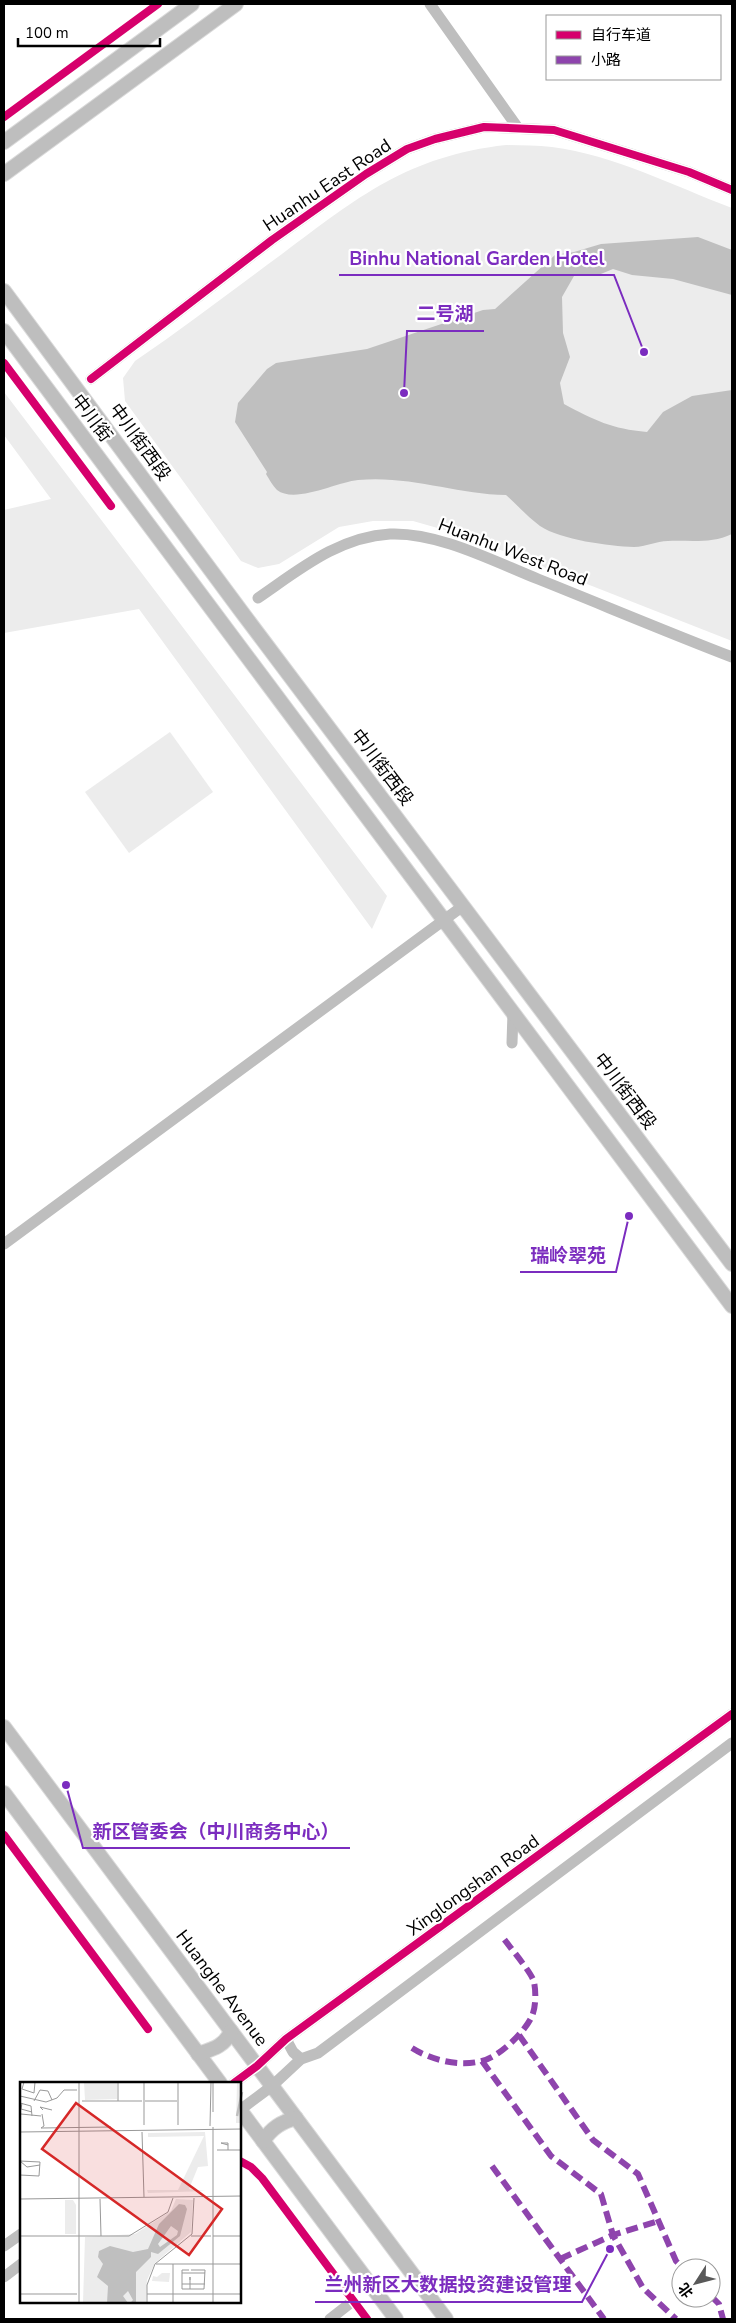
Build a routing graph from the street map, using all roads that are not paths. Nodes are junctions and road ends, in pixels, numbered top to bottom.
1 (192, 4) edge
2 (236, 4) edge
3 (430, 4) edge
4 (518, 128) junction
5 (4, 142) edge
6 (4, 174) edge
7 (732, 190) edge
8 (4, 291) edge
9 (4, 331) edge
10 (91, 379) dead end
11 (258, 598) dead end
12 (732, 657) edge
13 (463, 906) junction
14 (444, 920) junction
15 (513, 1013) junction
16 (512, 1043) dead end
17 (4, 1244) edge
18 (732, 1264) edge
19 (732, 1306) edge
20 (732, 1714) edge
21 (4, 1728) edge
22 (732, 1744) edge
23 (4, 1793) edge
24 (231, 2031) junction
25 (286, 2039) junction
26 (198, 2054) junction
27 (301, 2059) junction
28 (257, 2066) junction
29 (219, 2082) edge
30 (235, 2082) edge
31 (272, 2086) junction
32 (241, 2109) edge
33 (241, 2111) edge
34 (296, 2118) junction
35 (263, 2141) junction
36 (20, 2235) edge
37 (4, 2246) edge
38 (20, 2265) edge
39 (4, 2277) edge
40 (353, 2302) dead end
41 (330, 2319) edge
42 (396, 2319) edge
43 (446, 2319) edge

1 - 5 main road
2 - 6 main road
3 - 4 street
4 - 7 street, Huanhu East Road
4 - 10 street, Huanhu East Road
8 - 13 main road, 中川街西段
9 - 14 main road, 中川街
11 - 12 street, Huanhu West Road
13 - 14 street
13 - 18 main road, 中川街西段
14 - 15 main road
14 - 17 street
15 - 16 street
15 - 19 main road
20 - 25 street, Xinglongshan Road
21 - 24 main road, Huanghe Avenue
22 - 27 street
23 - 26 main road
24 - 26 main road
24 - 28 main road, Huanghe Avenue
25 - 27 street
25 - 28 street, Xinglongshan Road
26 - 29 main road
27 - 31 street
28 - 30 street, Xinglongshan Road
28 - 31 main road, Huanghe Avenue
31 - 32 street
31 - 34 main road, Huanghe Avenue
33 - 35 main road
34 - 35 main road
34 - 43 main road, Huanghe Avenue
35 - 42 main road
36 - 37 street
38 - 39 street
40 - 41 street

